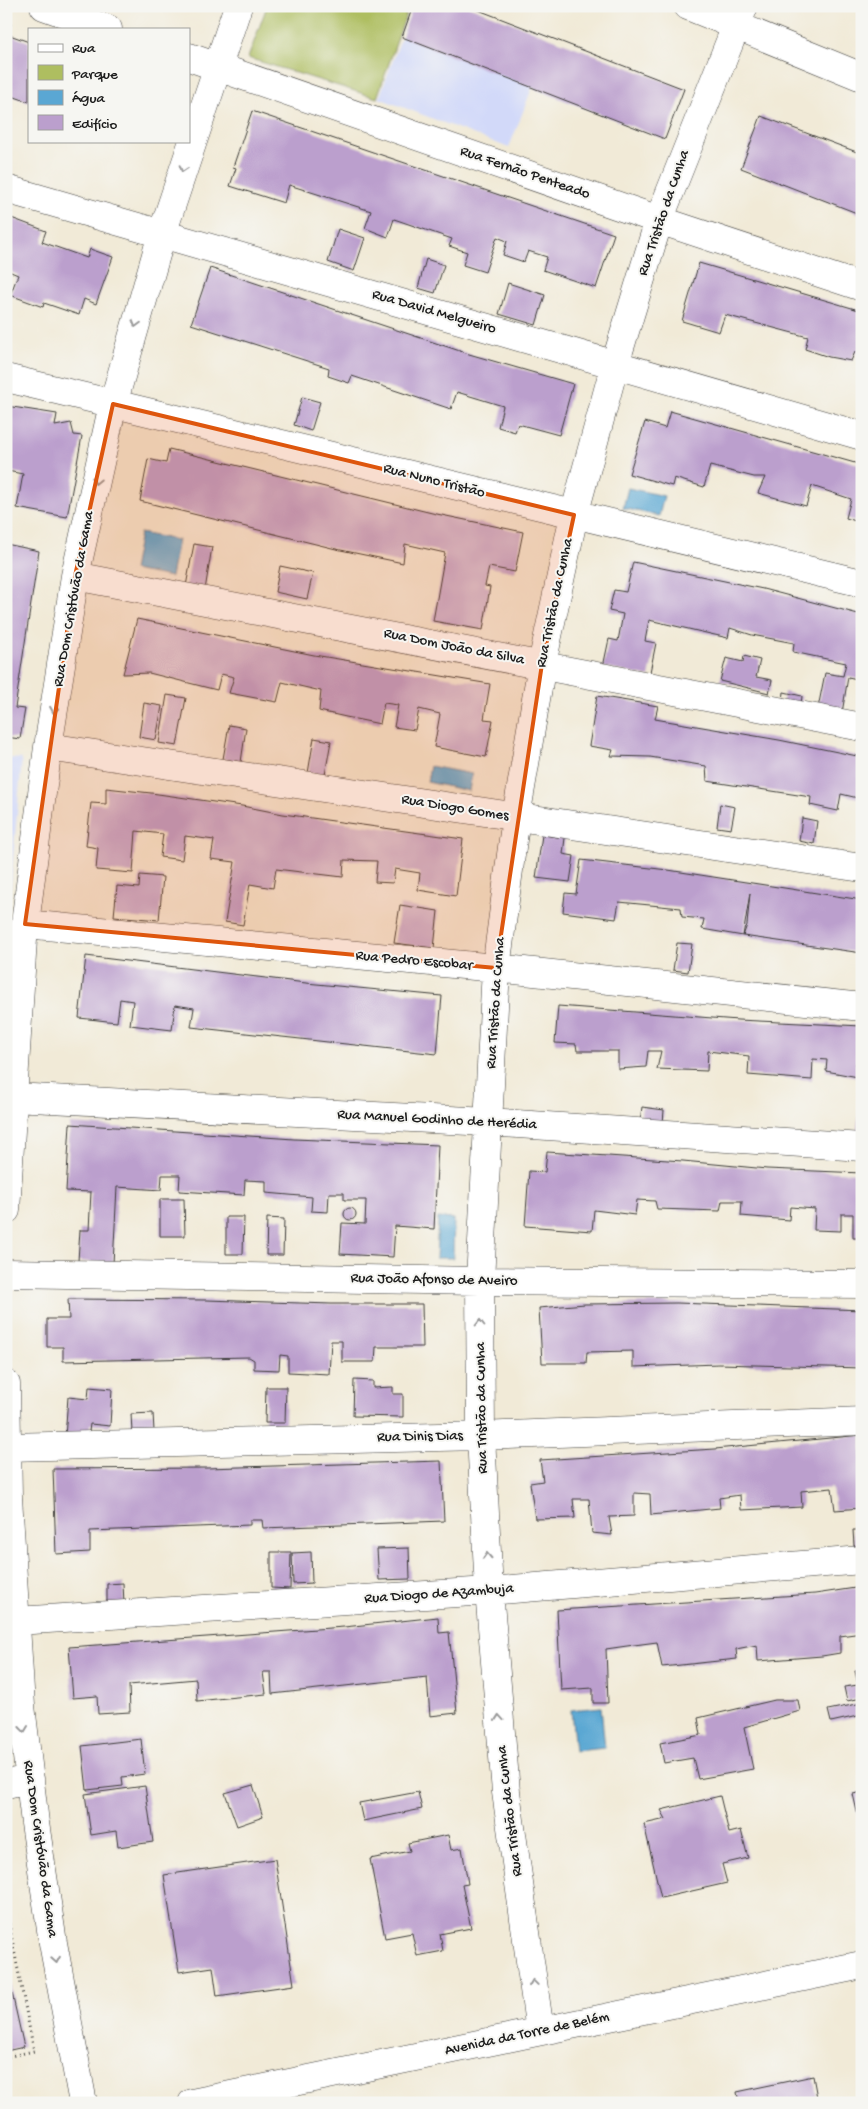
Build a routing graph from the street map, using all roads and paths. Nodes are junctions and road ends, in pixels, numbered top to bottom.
1 (44, 6) edge
2 (238, 6) edge
3 (688, 6) edge
4 (739, 16) edge
5 (105, 28) edge
6 (190, 57) edge
7 (216, 66) junction
8 (862, 77) edge
9 (6, 189) edge
10 (659, 220) junction
11 (162, 234) junction
12 (862, 287) edge
13 (615, 364) junction
14 (6, 378) edge
15 (112, 404) junction
16 (862, 436) edge
17 (574, 515) junction
18 (75, 576) junction
19 (862, 584) edge
20 (542, 664) junction
21 (862, 727) edge
22 (48, 747) junction
23 (516, 817) junction
24 (862, 868) edge
25 (18, 934) edge
26 (496, 968) junction
27 (862, 1007) edge
28 (13, 1097) junction
29 (488, 1122) junction
30 (862, 1147) edge
31 (6, 1210) edge
32 (6, 1273) edge
33 (480, 1281) junction
34 (862, 1284) edge
35 (6, 1384) edge
36 (862, 1421) edge
37 (481, 1436) junction
38 (7, 1447) edge
39 (862, 1560) edge
40 (489, 1591) junction
41 (16, 1621) junction
42 (18, 1781) edge
43 (6, 1909) edge
44 (862, 1966) edge
45 (540, 2031) junction
46 (6, 2057) edge
47 (83, 2103) edge
48 (192, 2103) edge

1 - 5 street
2 - 7 street, Rua Dom Cristóvão da Gama
3 - 4 street
4 - 8 street
4 - 10 street, Rua Tristão da Cunha
6 - 7 street, Rua Fernão Penteado
7 - 10 street, Rua Fernão Penteado
7 -> 11 street, Rua Dom Cristóvão da Gama
9 - 11 street, Rua David Melgueiro
10 - 12 street, Rua Fernão Penteado
10 - 13 street, Rua Tristão da Cunha
11 - 13 street, Rua David Melgueiro
11 -> 15 street, Rua Dom Cristóvão da Gama
13 - 16 street, Rua David Melgueiro
13 - 17 street, Rua Tristão da Cunha
14 - 15 street, Rua Nuno Tristão
15 - 17 street, Rua Nuno Tristão
15 -> 18 street, Rua Dom Cristóvão da Gama
17 - 19 street, Rua Nuno Tristão
17 - 20 street, Rua Tristão da Cunha
18 - 20 street, Rua Dom João da Silva
18 -> 22 street, Rua Dom Cristóvão da Gama
20 - 21 street, Rua Dom João da Silva
20 - 23 street, Rua Tristão da Cunha
22 - 23 street, Rua Diogo Gomes
22 - 25 street, Rua Dom Cristóvão da Gama
23 - 24 street, Rua Diogo Gomes
23 - 26 street, Rua Tristão da Cunha
25 - 26 street, Rua Pedro Escobar
25 - 28 street, Rua Dom Cristóvão da Gama
26 - 27 street, Rua Pedro Escobar
26 - 29 street, Rua Tristão da Cunha
28 - 29 street, Rua Manuel Godinho de Herédia
28 - 31 street, Rua Dom Cristóvão da Gama
29 - 30 street, Rua Manuel Godinho de Herédia
29 - 33 street, Rua Tristão da Cunha
32 - 33 street, Rua João Afonso de Aveiro
33 - 34 street, Rua João Afonso de Aveiro
37 -> 33 street, Rua Tristão da Cunha
35 - 38 street, Rua Dom Cristóvão da Gama
36 - 37 street, Rua Dinis Dias
37 - 38 street, Rua Dinis Dias
40 -> 37 street, Rua Tristão da Cunha
38 - 41 street, Rua Dom Cristóvão da Gama
39 - 40 street, Rua Diogo de Azambuja
40 - 41 street, Rua Diogo de Azambuja
45 -> 40 street, Rua Tristão da Cunha
41 -> 42 street, Rua Dom Cristóvão da Gama
42 -> 47 street, Rua Dom Cristóvão da Gama
43 - 46 path
44 - 45 street, Avenida da Torre de Belém
45 - 48 street, Avenida da Torre de Belém

